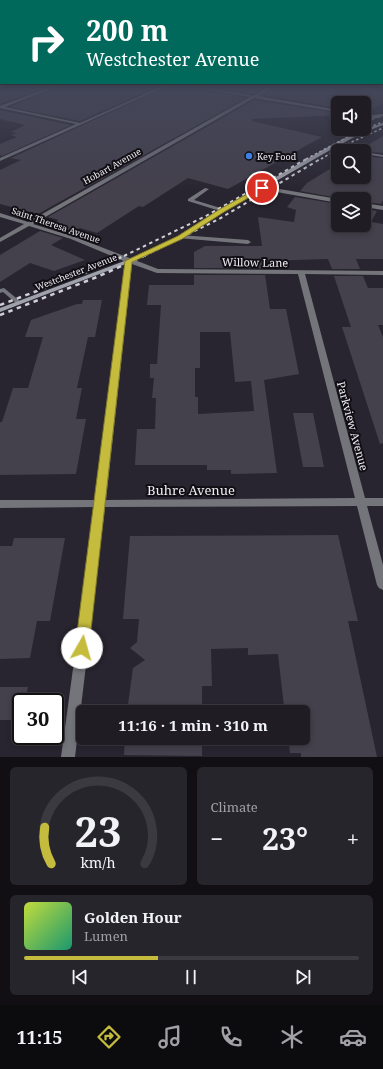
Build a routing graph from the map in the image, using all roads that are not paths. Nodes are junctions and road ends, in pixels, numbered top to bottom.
1 (63, 120) edge
2 (88, 120) edge
3 (211, 120) edge
4 (80, 124) junction
5 (383, 124) edge
6 (371, 126) edge
7 (349, 136) edge
8 (330, 148) joint
9 (371, 154) edge
10 (383, 156) edge
11 (0, 160) edge
12 (262, 188) junction
13 (207, 189) dead end
14 (331, 200) edge
15 (371, 206) edge
16 (383, 208) edge
17 (222, 210) junction
18 (0, 215) edge
19 (28, 224) junction
20 (180, 237) junction
21 (0, 240) edge
22 (248, 242) dead end
23 (129, 261) junction
24 (301, 273) junction
25 (383, 274) edge
26 (1, 290) edge
27 (19, 303) junction
28 (0, 310) edge
29 (361, 502) junction
30 (383, 502) edge
31 (100, 503) junction
32 (0, 504) edge
33 (383, 585) edge
34 (68, 757) edge

1 - 4 street
2 - 4 street
3 - 19 street, Hobart Avenue
4 - 11 street
5 - 6 main road, Westchester Avenue
7 - 8 main road, Westchester Avenue
8 - 12 main road, Westchester Avenue
9 - 10 street
12 - 14 street
12 - 17 main road, Westchester Avenue
13 - 17 lane
15 - 16 street
17 - 20 main road, Westchester Avenue
18 - 19 street, Saint Theresa Avenue
19 - 21 street, Hobart Avenue
19 - 23 street, Saint Theresa Avenue
20 - 22 lane
20 - 23 main road, Westchester Avenue
23 - 24 street, Willow Lane
23 - 27 main road, Westchester Avenue
23 - 31 street
24 - 25 street, Willow Lane
24 - 29 street, Parkview Avenue
26 - 27 lane
27 - 28 main road, Westchester Avenue
29 - 30 street, Buhre Avenue
29 - 31 street, Buhre Avenue
29 - 33 street, Parkview Avenue
31 - 32 street, Buhre Avenue
31 - 34 street

